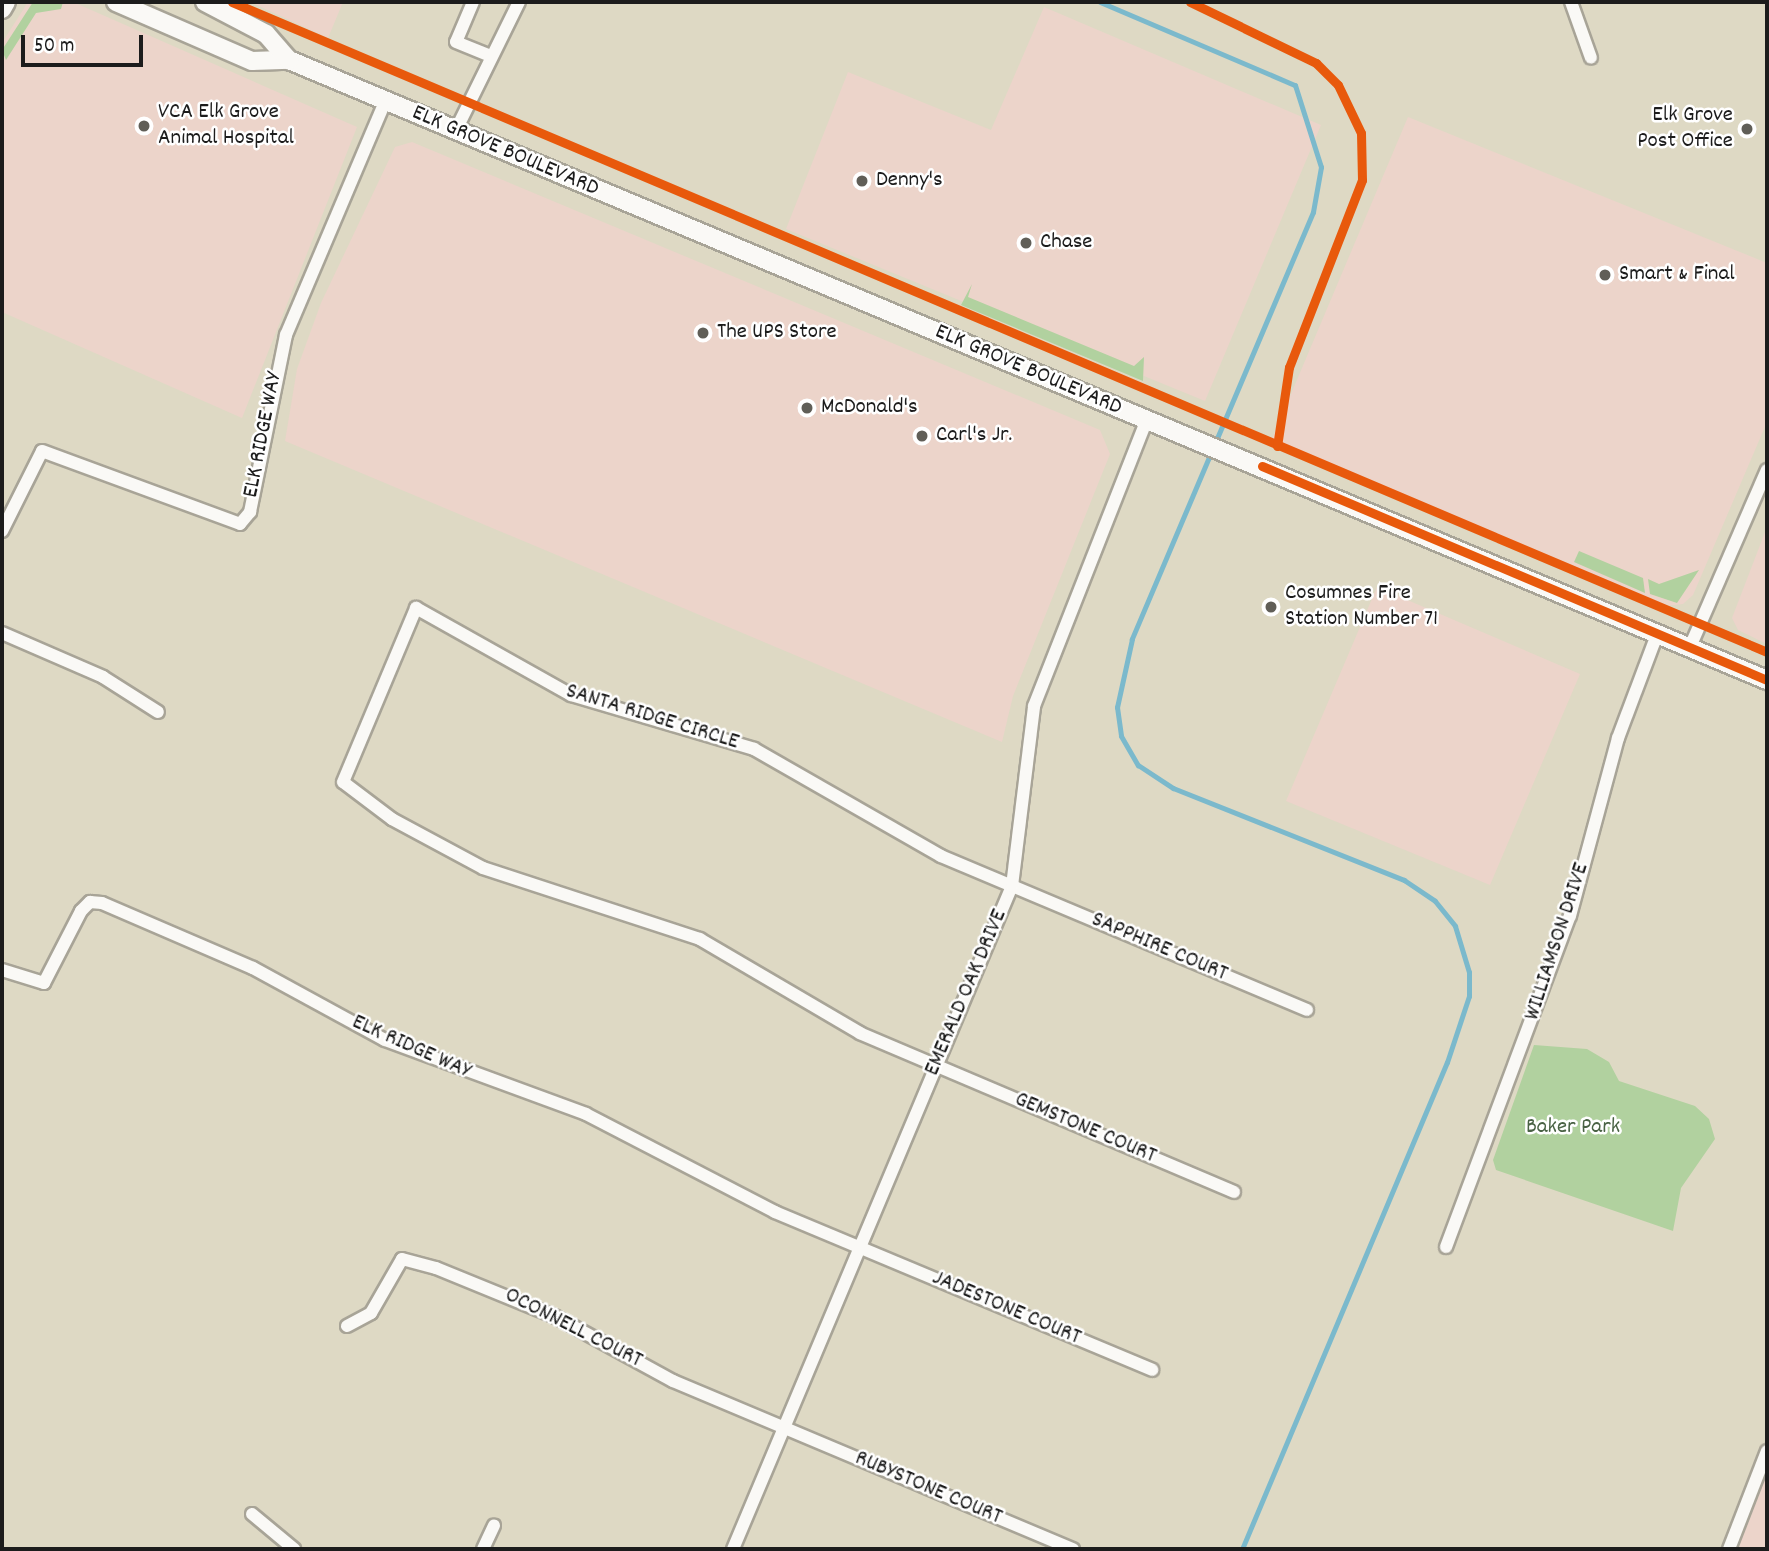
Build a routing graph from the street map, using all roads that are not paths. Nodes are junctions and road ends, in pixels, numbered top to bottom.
1 (6, 2) edge
2 (116, 2) edge
3 (205, 2) edge
4 (472, 2) edge
5 (519, 2) edge
6 (1571, 2) edge
7 (2, 9) edge
8 (490, 56) junction
9 (1591, 58) dead end
10 (289, 60) junction
11 (385, 102) junction
12 (455, 132) junction
13 (1146, 421) junction
14 (1767, 470) edge
15 (2, 531) edge
16 (1658, 632) junction
17 (2, 633) edge
18 (1690, 647) junction
19 (1767, 680) edge
20 (158, 712) dead end
21 (1012, 886) junction
22 (2, 970) edge
23 (1307, 1010) dead end
24 (937, 1066) junction
25 (1234, 1192) dead end
26 (1446, 1247) dead end
27 (860, 1248) junction
28 (347, 1326) dead end
29 (1152, 1370) dead end
30 (784, 1428) junction
31 (1767, 1451) edge
32 (252, 1514) dead end
33 (494, 1525) dead end
34 (294, 1549) edge
35 (483, 1549) edge
36 (733, 1549) edge
37 (1073, 1549) edge
38 (1729, 1549) edge

1 - 7 main road
2 - 10 main road, ELK GROVE BOULEVARD
3 - 10 main road, ELK GROVE BOULEVARD
4 - 8 street
5 - 8 street
6 - 9 street
8 - 12 street
10 - 11 main road, ELK GROVE BOULEVARD
11 - 12 main road, ELK GROVE BOULEVARD
11 - 15 street, ELK RIDGE WAY
12 - 13 main road, ELK GROVE BOULEVARD
13 - 16 main road, ELK GROVE BOULEVARD
13 - 21 street, EMERALD OAK DRIVE
14 - 18 street
16 - 18 main road, ELK GROVE BOULEVARD
16 - 26 street, WILLIAMSON DRIVE
17 - 20 street
18 - 19 main road, ELK GROVE BOULEVARD
21 - 23 street, SAPPHIRE COURT
21 - 24 street, EMERALD OAK DRIVE
21 - 24 street, SANTA RIDGE CIRCLE
22 - 27 street, ELK RIDGE WAY
24 - 25 street, GEMSTONE COURT
24 - 27 street, EMERALD OAK DRIVE
27 - 29 street, JADESTONE COURT
27 - 30 street, EMERALD OAK DRIVE
28 - 30 street, OCONNELL COURT
30 - 36 street, EMERALD OAK DRIVE
30 - 37 street, RUBYSTONE COURT
31 - 38 street
32 - 34 street
33 - 35 street

